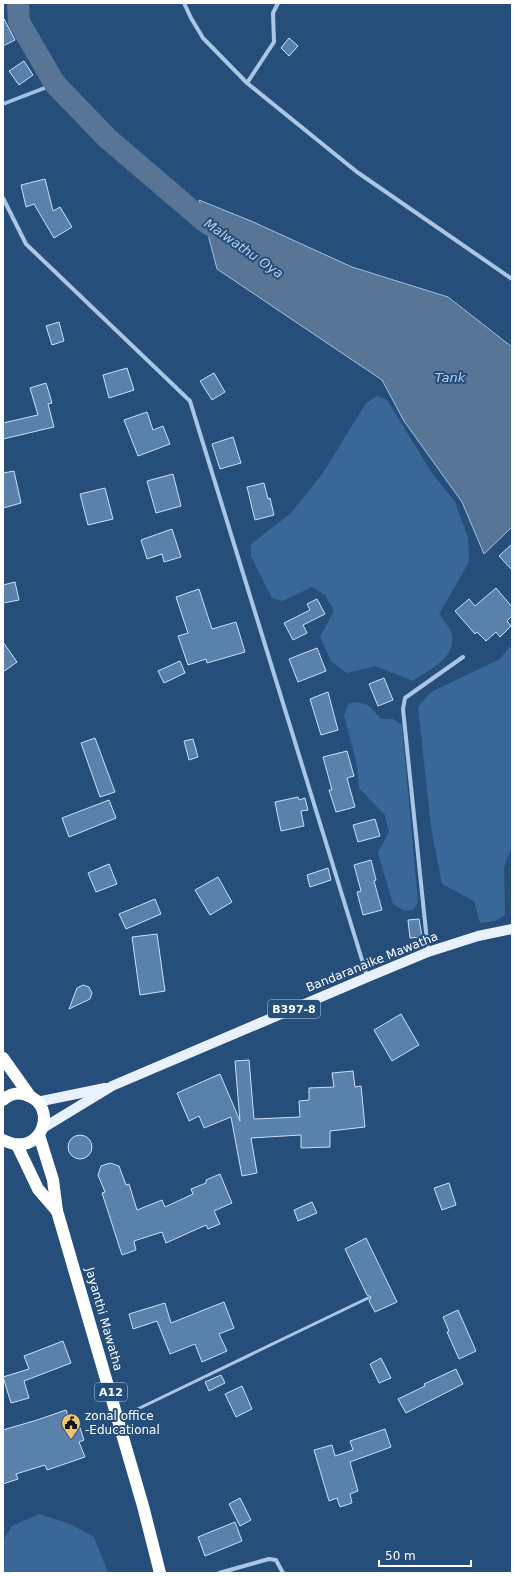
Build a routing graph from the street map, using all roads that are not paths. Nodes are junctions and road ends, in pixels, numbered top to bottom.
1 (184, 3) edge
2 (278, 3) edge
3 (246, 84) junction
4 (3, 198) edge
5 (512, 279) edge
6 (462, 657) dead end
7 (512, 929) edge
8 (428, 952) junction
9 (368, 977) junction
10 (3, 1058) edge
11 (112, 1086) junction
12 (34, 1099) junction
13 (3, 1100) edge
14 (41, 1131) junction
15 (9, 1143) edge
16 (57, 1211) junction
17 (368, 1298) dead end
18 (118, 1418) junction
19 (160, 1573) edge
20 (219, 1573) edge
21 (283, 1573) edge

1 - 3 street
2 - 3 street
3 - 5 street
4 - 9 street
6 - 8 street
7 - 8 main road, Bandaranaike Mawatha / B397-8
8 - 9 main road, Bandaranaike Mawatha / B397-8
9 - 11 main road, Bandaranaike Mawatha / B397-8
10 - 12 highway
11 - 12 main road, Bandaranaike Mawatha / B397-8
11 - 14 main road, Bandaranaike Mawatha / B397-8
12 - 13 highway
12 - 14 highway, Jayanthi Mawatha
14 - 15 highway
14 - 16 highway, Jayanthi Mawatha / A12
15 - 16 highway, Jayanthi Mawatha / A12
16 - 18 highway, Jayanthi Mawatha / A12
17 - 18 lane
18 - 19 highway, Jayanthi Mawatha / A12
20 - 21 street

